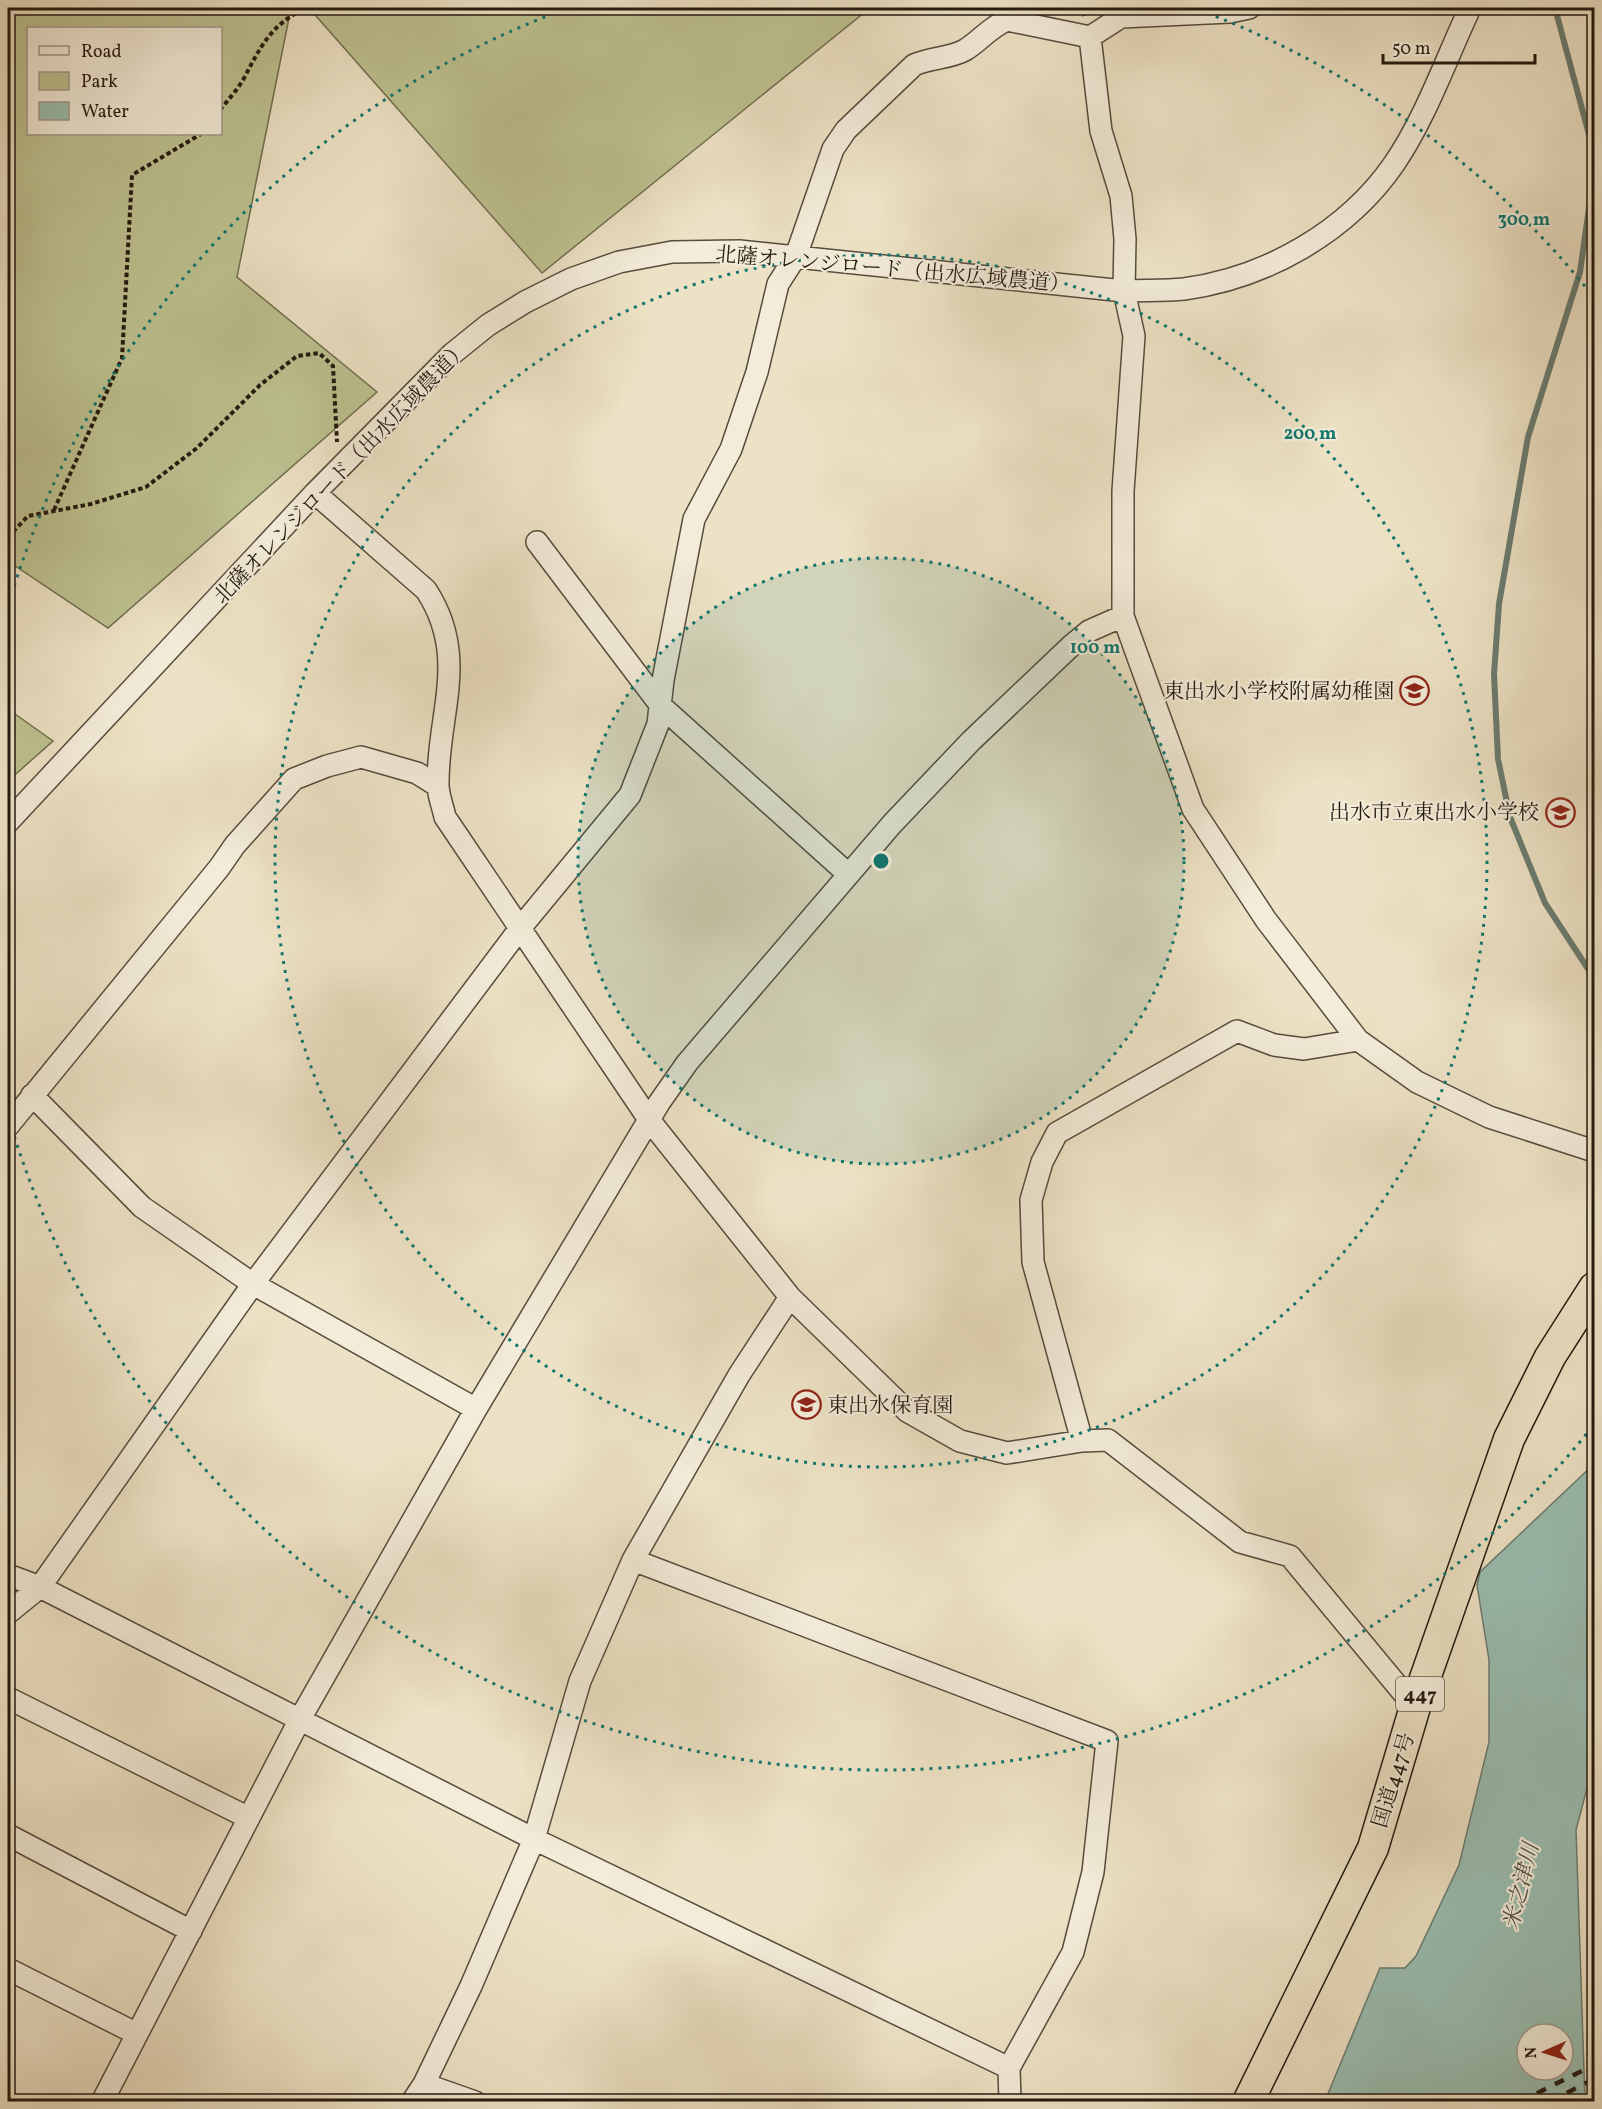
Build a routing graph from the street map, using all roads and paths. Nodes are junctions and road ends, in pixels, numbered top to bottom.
1 (307, 8) edge
2 (1249, 8) edge
3 (1470, 8) edge
4 (1090, 37) junction
5 (222, 107) edge
6 (199, 135) edge
7 (796, 256) junction
8 (1124, 291) junction
9 (338, 445) dead end
10 (315, 493) junction
11 (54, 511) junction
12 (8, 537) edge
13 (537, 542) dead end
14 (1123, 616) junction
15 (661, 706) junction
16 (438, 786) junction
17 (8, 822) edge
18 (848, 874) junction
19 (521, 927) junction
20 (1358, 1040) junction
21 (32, 1095) junction
22 (650, 1121) junction
23 (8, 1126) edge
24 (1594, 1151) edge
25 (253, 1284) junction
26 (1594, 1288) edge
27 (790, 1297) junction
28 (476, 1408) junction
29 (1083, 1441) junction
30 (633, 1560) junction
31 (8, 1575) edge
32 (40, 1587) junction
33 (8, 1613) edge
34 (8, 1698) edge
35 (1415, 1707) junction
36 (300, 1719) junction
37 (249, 1818) junction
38 (8, 1836) edge
39 (534, 1839) junction
40 (191, 1930) junction
41 (8, 1969) edge
42 (137, 2034) junction
43 (1009, 2068) junction
44 (424, 2084) junction
45 (102, 2102) edge
46 (412, 2102) edge
47 (475, 2102) edge
48 (1010, 2102) edge
49 (1248, 2102) edge

1 - 5 path
2 - 4 street
3 - 8 street, 北薩オレンジロード（出水広域農道）
4 - 7 street
4 - 8 street
6 - 11 path
7 - 8 street, 北薩オレンジロード（出水広域農道）
7 - 10 street, 北薩オレンジロード（出水広域農道）
7 - 15 street
8 - 14 street
9 - 11 path
10 - 16 street
10 - 17 street, 北薩オレンジロード（出水広域農道）
11 - 12 path
13 - 15 street
14 - 18 street
14 - 20 street
15 - 18 street
15 - 19 street
16 - 19 street
16 - 21 street
18 - 22 street
19 - 22 street
19 - 25 street
20 - 24 street
20 - 29 street
21 - 23 street
21 - 25 street
22 - 27 street
22 - 28 street
25 - 28 street
25 - 32 street
26 - 35 highway, 国道447号 / 447
27 - 29 street
27 - 30 street
28 - 36 street
29 - 35 street
30 - 39 street
30 - 43 street
31 - 32 street
32 - 33 street
32 - 36 street
34 - 37 street
35 - 49 highway, 国道447号 / 447
36 - 37 street
36 - 39 street
37 - 40 street
38 - 40 street
39 - 43 street
39 - 44 street
40 - 42 street
41 - 42 street
42 - 45 street
43 - 48 street
44 - 46 street
44 - 47 street

